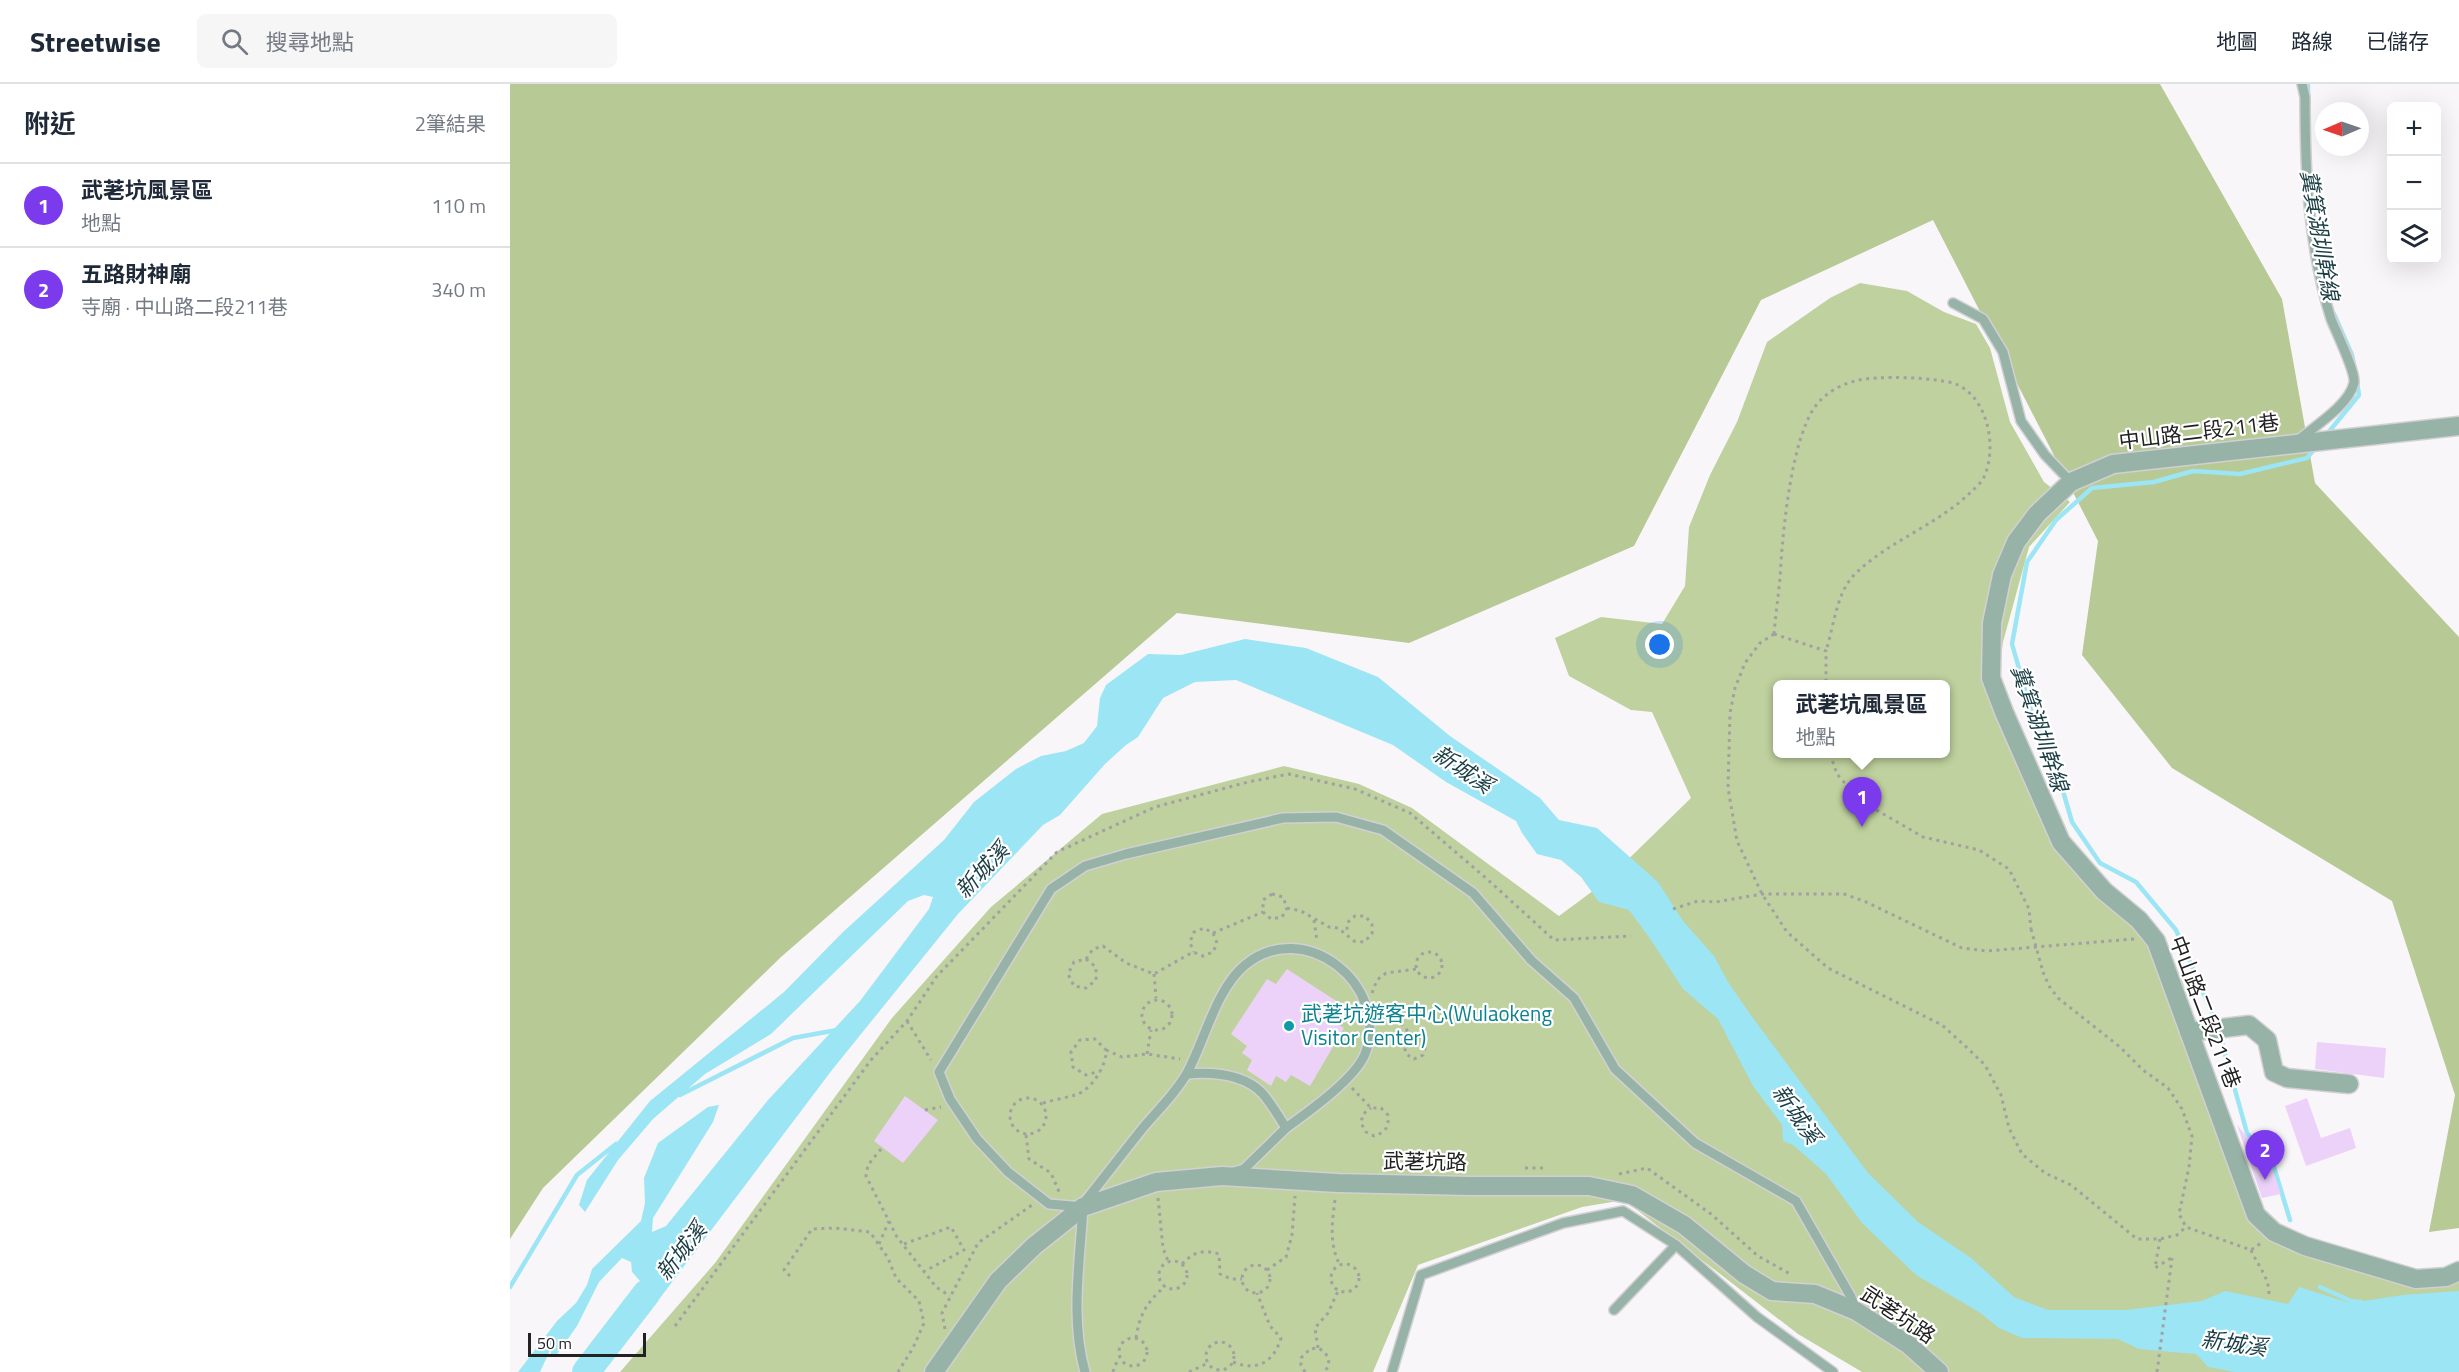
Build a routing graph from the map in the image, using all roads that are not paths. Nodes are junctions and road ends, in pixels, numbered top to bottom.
1 (2302, 84) edge
2 (1953, 303) dead end
3 (2459, 426) edge
4 (2298, 444) junction
5 (2071, 482) junction
6 (2204, 1030) junction
7 (1187, 1074) junction
8 (2349, 1084) dead end
9 (1286, 1128) junction
10 (1222, 1176) junction
11 (1083, 1207) junction
12 (1676, 1245) junction
13 (2459, 1271) edge
14 (1614, 1310) dead end
15 (1856, 1311) junction
16 (940, 1370) edge
17 (1085, 1372) edge
18 (1392, 1372) edge
19 (1833, 1372) edge
20 (1939, 1372) edge

1 - 4 lane
2 - 5 lane
3 - 4 street, 中山路二段211巷
4 - 5 street, 中山路二段211巷
5 - 6 street, 中山路二段211巷
6 - 8 street
6 - 13 street, 中山路二段211巷
7 - 9 lane
7 - 9 lane
7 - 11 lane
9 - 10 lane
10 - 11 street, 武荖坑路
10 - 15 street, 武荖坑路
11 - 15 lane
11 - 16 street, 武荖坑路
11 - 17 lane
12 - 14 lane
12 - 18 lane
12 - 19 lane
15 - 20 street, 武荖坑路

